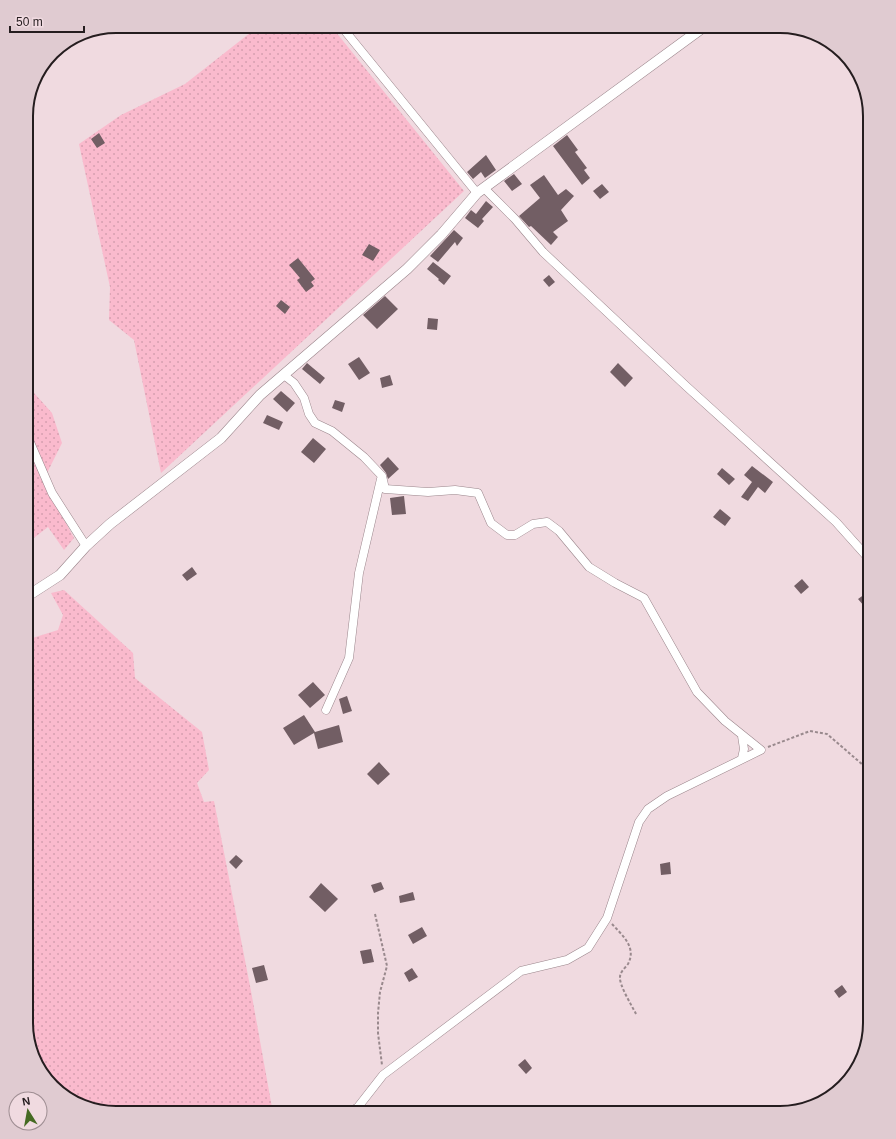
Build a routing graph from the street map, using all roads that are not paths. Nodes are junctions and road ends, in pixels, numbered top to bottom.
1 (347, 33) edge
2 (695, 33) edge
3 (481, 190) junction
4 (284, 375) junction
5 (33, 449) edge
6 (382, 476) junction
7 (86, 546) junction
8 (863, 552) edge
9 (33, 592) edge
10 (326, 710) dead end
11 (742, 736) junction
12 (742, 758) junction
13 (359, 1106) edge

1 - 3 street
2 - 3 street
3 - 4 street
3 - 8 street
4 - 6 street
4 - 7 street
5 - 7 street
6 - 10 street
6 - 11 street
7 - 9 street
11 - 12 street
11 - 12 street
12 - 13 street

